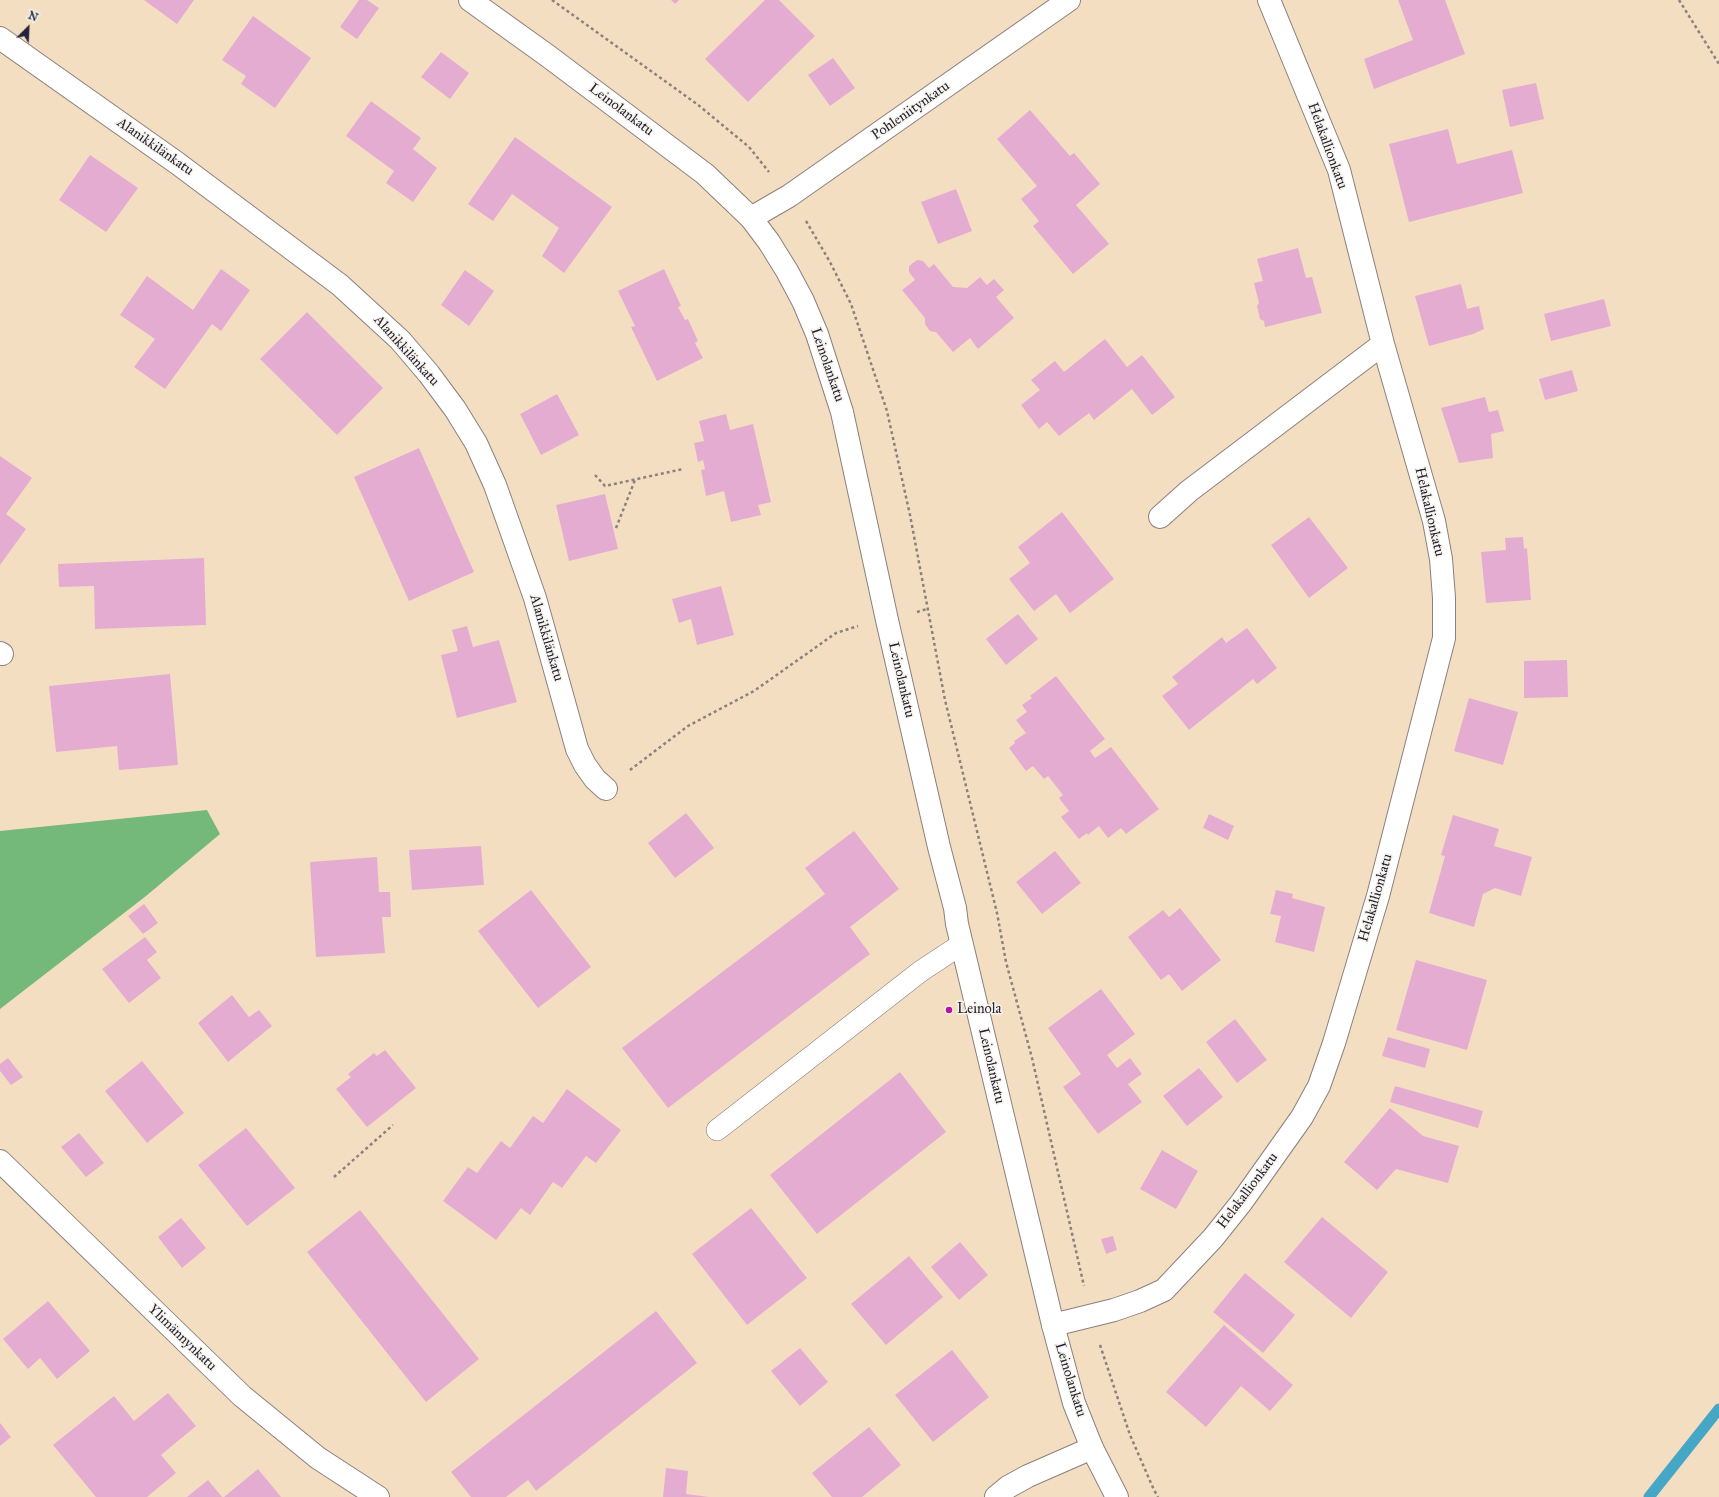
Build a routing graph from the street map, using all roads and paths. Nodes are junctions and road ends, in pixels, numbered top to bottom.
1 (470, 0) edge
2 (1069, 0) edge
3 (1268, 0) edge
4 (1679, 0) edge
5 (0, 38) edge
6 (1719, 64) edge
7 (751, 218) junction
8 (1383, 344) junction
9 (683, 469) dead end
10 (595, 475) dead end
11 (635, 480) junction
12 (1160, 517) dead end
13 (616, 528) dead end
14 (887, 620) junction
15 (606, 789) joint
16 (962, 944) junction
17 (393, 1125) dead end
18 (717, 1130) dead end
19 (0, 1162) edge
20 (334, 1177) dead end
21 (1053, 1324) junction
22 (1092, 1448) junction
23 (378, 1497) edge
24 (996, 1497) edge
25 (1117, 1497) edge

1 - 7 street, Leinolankatu
2 - 7 street, Pohleniitynkatu
3 - 8 street, Helakallionkatu
4 - 6 path
5 - 15 street, Alanikkilänkatu
7 - 14 street, Leinolankatu
8 - 12 street
8 - 21 street, Helakallionkatu
9 - 11 path
10 - 11 path
11 - 13 path
14 - 15 path
14 - 16 street, Leinolankatu
16 - 18 lane
16 - 21 street, Leinolankatu
17 - 20 path
19 - 23 street, Ylimännynkatu
21 - 22 street, Leinolankatu
22 - 24 street
22 - 25 street, Leinolankatu

